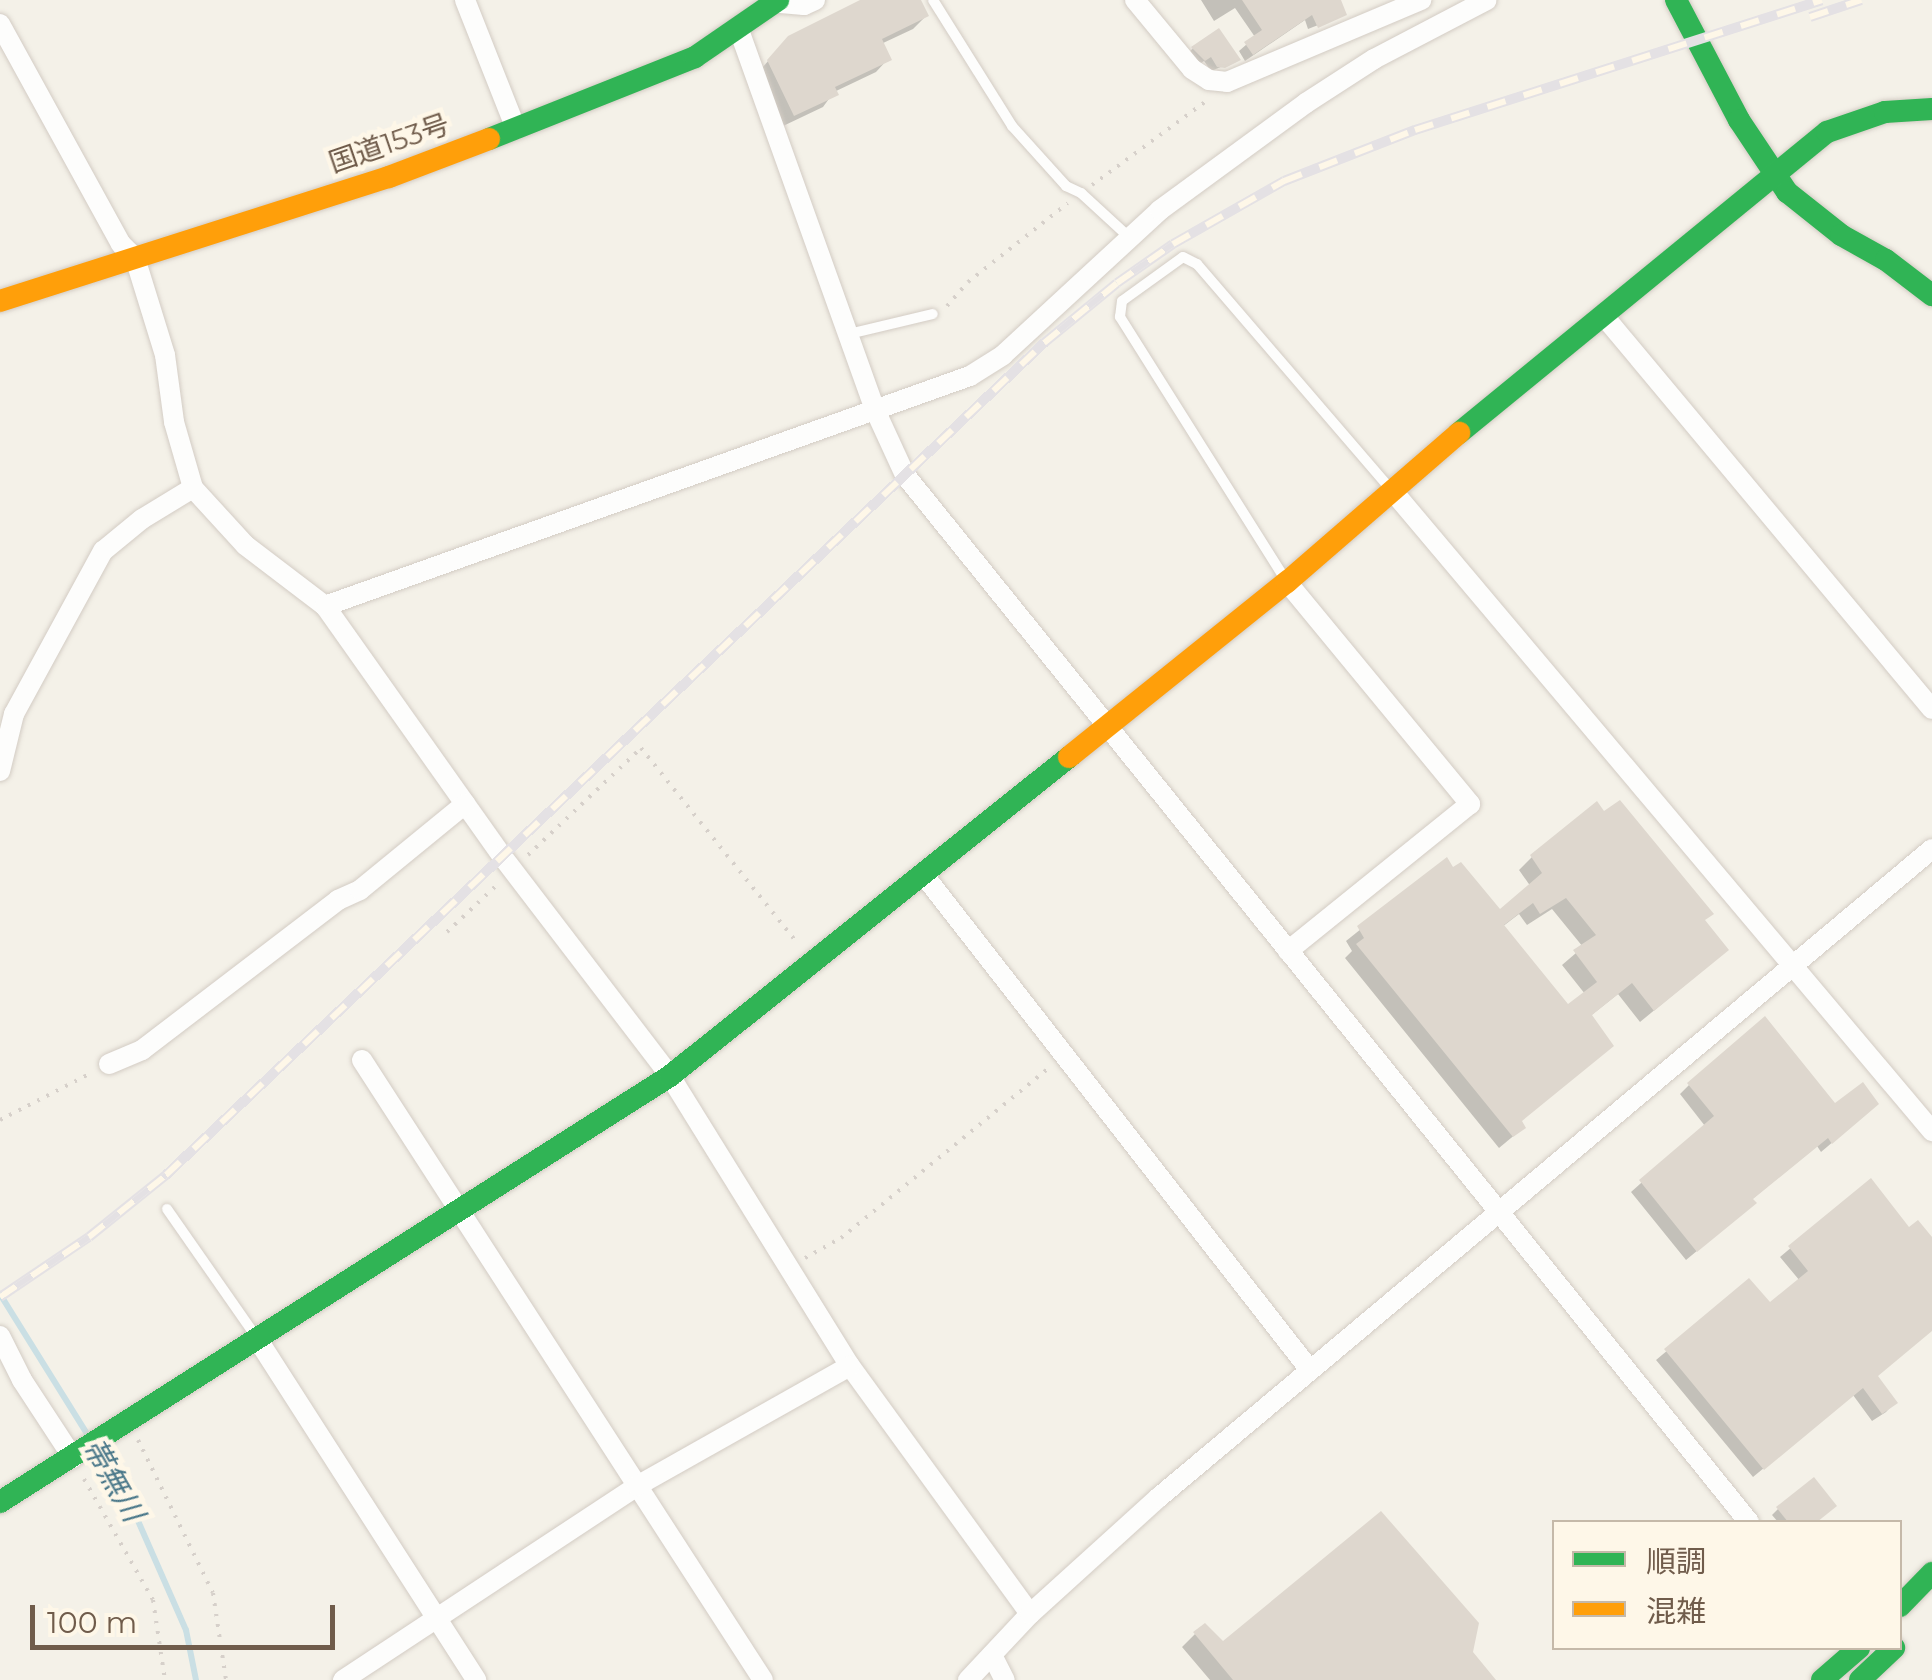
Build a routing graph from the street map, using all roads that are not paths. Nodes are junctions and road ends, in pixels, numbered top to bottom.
1 (465, 0) edge
2 (815, 0) edge
3 (933, 0) edge
4 (1135, 0) edge
5 (1420, 0) edge
6 (1487, 0) edge
7 (1676, 0) edge
8 (773, 2) edge
9 (0, 24) edge
10 (739, 30) junction
11 (1932, 109) edge
12 (516, 130) junction
13 (1773, 175) junction
14 (1132, 240) junction
15 (135, 258) junction
16 (1932, 295) edge
17 (0, 300) edge
18 (933, 314) dead end
19 (1603, 315) junction
20 (849, 334) junction
21 (876, 412) junction
22 (193, 488) junction
23 (1391, 489) junction
24 (1286, 582) junction
25 (325, 606) junction
26 (1932, 709) edge
27 (1108, 726) junction
28 (0, 771) edge
29 (464, 804) junction
30 (1932, 849) edge
31 (923, 874) junction
32 (1288, 951) junction
33 (1791, 964) junction
34 (362, 1060) dead end
35 (109, 1064) road end
36 (670, 1076) junction
37 (1932, 1130) edge
38 (168, 1209) dead end
39 (1498, 1210) junction
40 (460, 1212) junction
41 (0, 1336) edge
42 (258, 1340) junction
43 (850, 1366) junction
44 (1310, 1370) junction
45 (78, 1455) junction
46 (637, 1486) junction
47 (0, 1502) edge
48 (1747, 1520) edge
49 (1932, 1573) edge
50 (1902, 1604) edge
51 (1030, 1614) junction
52 (436, 1619) junction
53 (1854, 1650) edge
54 (1856, 1650) edge
55 (1893, 1650) edge
56 (992, 1655) junction
57 (1871, 1676) edge
58 (343, 1680) edge
59 (476, 1680) edge
60 (763, 1680) edge
61 (968, 1680) edge
62 (1005, 1680) edge
63 (1822, 1680) edge

1 - 12 street
2 - 8 street
3 - 14 lane
4 - 5 street
6 - 14 street
7 - 13 main road
8 - 10 main road, 国道153号
9 - 15 street
10 - 12 main road, 国道153号
10 - 20 street
11 - 13 main road
12 - 15 main road, 国道153号
13 - 16 main road
13 - 19 main road
14 - 21 street
15 - 17 main road, 国道153号
15 - 22 street
18 - 20 lane
19 - 23 main road
19 - 26 street
20 - 21 street
21 - 25 street
21 - 27 street
22 - 25 street
22 - 28 street
23 - 24 main road
23 - 24 lane
23 - 33 street
24 - 27 main road
24 - 32 street
25 - 29 street
27 - 31 main road
27 - 32 street
29 - 35 street
29 - 36 street
30 - 33 street
31 - 36 main road
31 - 44 street
32 - 39 street
33 - 37 street
33 - 39 street
34 - 40 street
36 - 40 main road
36 - 43 street
38 - 42 lane
39 - 44 street
39 - 48 street
40 - 42 main road
40 - 46 street
41 - 45 street
42 - 45 main road
42 - 52 street
43 - 46 street
43 - 51 street
44 - 51 street
45 - 47 main road
46 - 52 street
46 - 60 street
49 - 50 main road
51 - 56 street
52 - 58 street
52 - 59 street
53 - 63 main road
54 - 57 street
55 - 57 main road
56 - 61 street
56 - 62 street

